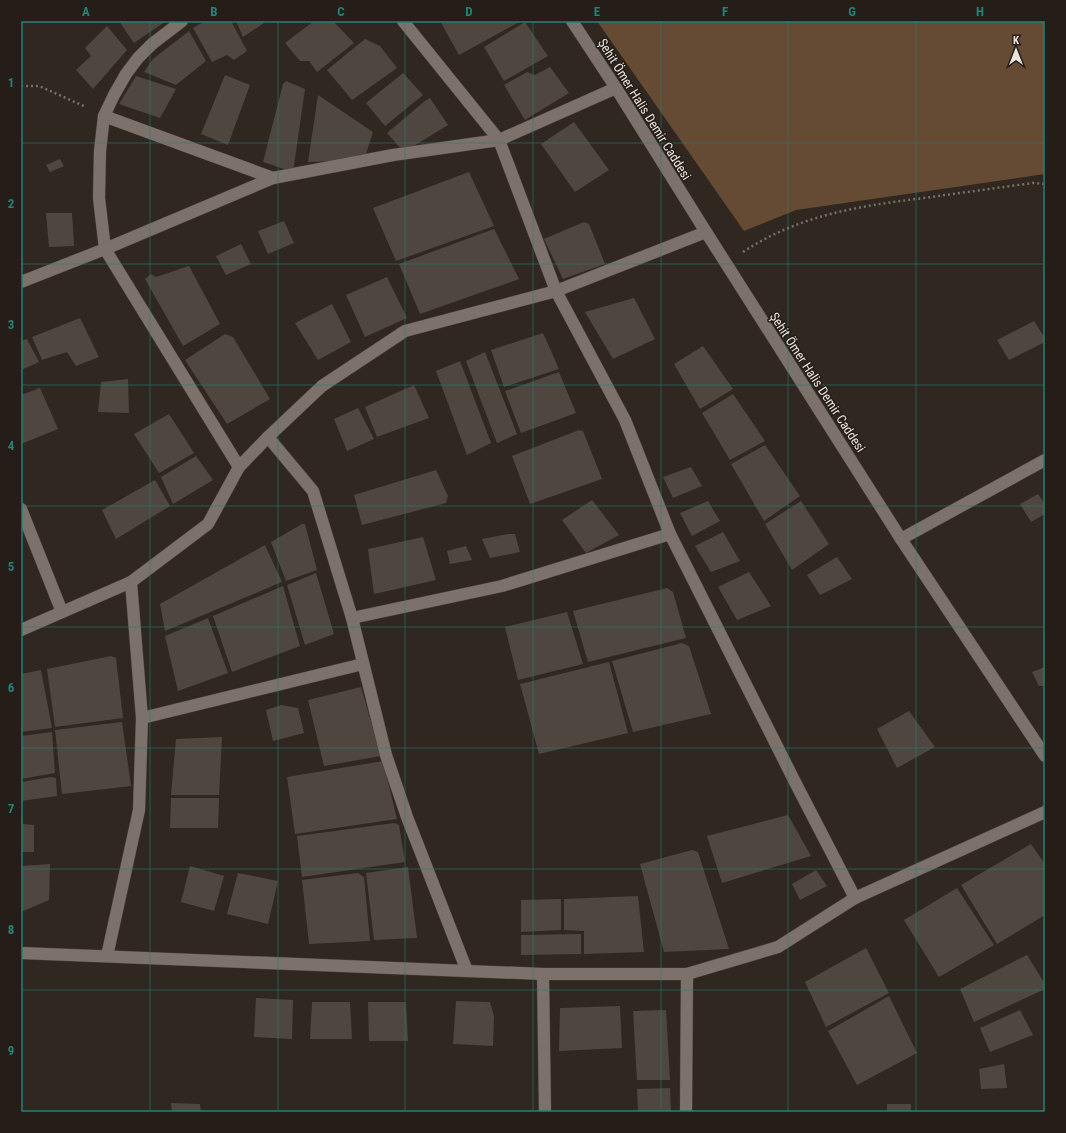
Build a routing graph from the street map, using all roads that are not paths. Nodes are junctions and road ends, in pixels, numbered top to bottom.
1 (182, 21) edge
2 (403, 21) edge
3 (572, 21) edge
4 (616, 88) junction
5 (104, 116) junction
6 (499, 140) junction
7 (273, 178) junction
8 (706, 232) junction
9 (105, 249) junction
10 (21, 282) edge
11 (556, 291) junction
12 (268, 436) junction
13 (1045, 460) edge
14 (239, 467) junction
15 (21, 509) edge
16 (670, 534) junction
17 (902, 539) junction
18 (131, 582) junction
19 (62, 612) junction
20 (352, 618) junction
21 (21, 630) edge
22 (364, 664) junction
23 (142, 718) junction
24 (1045, 756) edge
25 (1045, 812) edge
26 (855, 898) junction
27 (21, 953) edge
28 (107, 956) junction
29 (467, 971) junction
30 (543, 974) junction
31 (688, 974) junction
32 (545, 1112) edge
33 (686, 1112) edge

1 - 5 street
2 - 6 street
3 - 4 street, Şehit Ömer Halis Demir Caddesi
4 - 6 street
4 - 8 street, Şehit Ömer Halis Demir Caddesi
5 - 7 street
5 - 9 street
6 - 7 street
6 - 11 street
7 - 9 street
8 - 11 street
8 - 17 street, Şehit Ömer Halis Demir Caddesi
9 - 10 street
9 - 14 street
11 - 12 street
11 - 16 street
12 - 14 street
12 - 20 street
13 - 17 street
14 - 18 street
15 - 19 street
16 - 20 street
16 - 26 street
17 - 24 street, Şehit Ömer Halis Demir Caddesi
18 - 19 street
18 - 23 street
19 - 21 street
20 - 22 street
22 - 23 street
22 - 29 street
23 - 28 street
25 - 26 street
26 - 31 street
27 - 28 street
28 - 29 street
29 - 30 street
30 - 31 street
30 - 32 street
31 - 33 street

